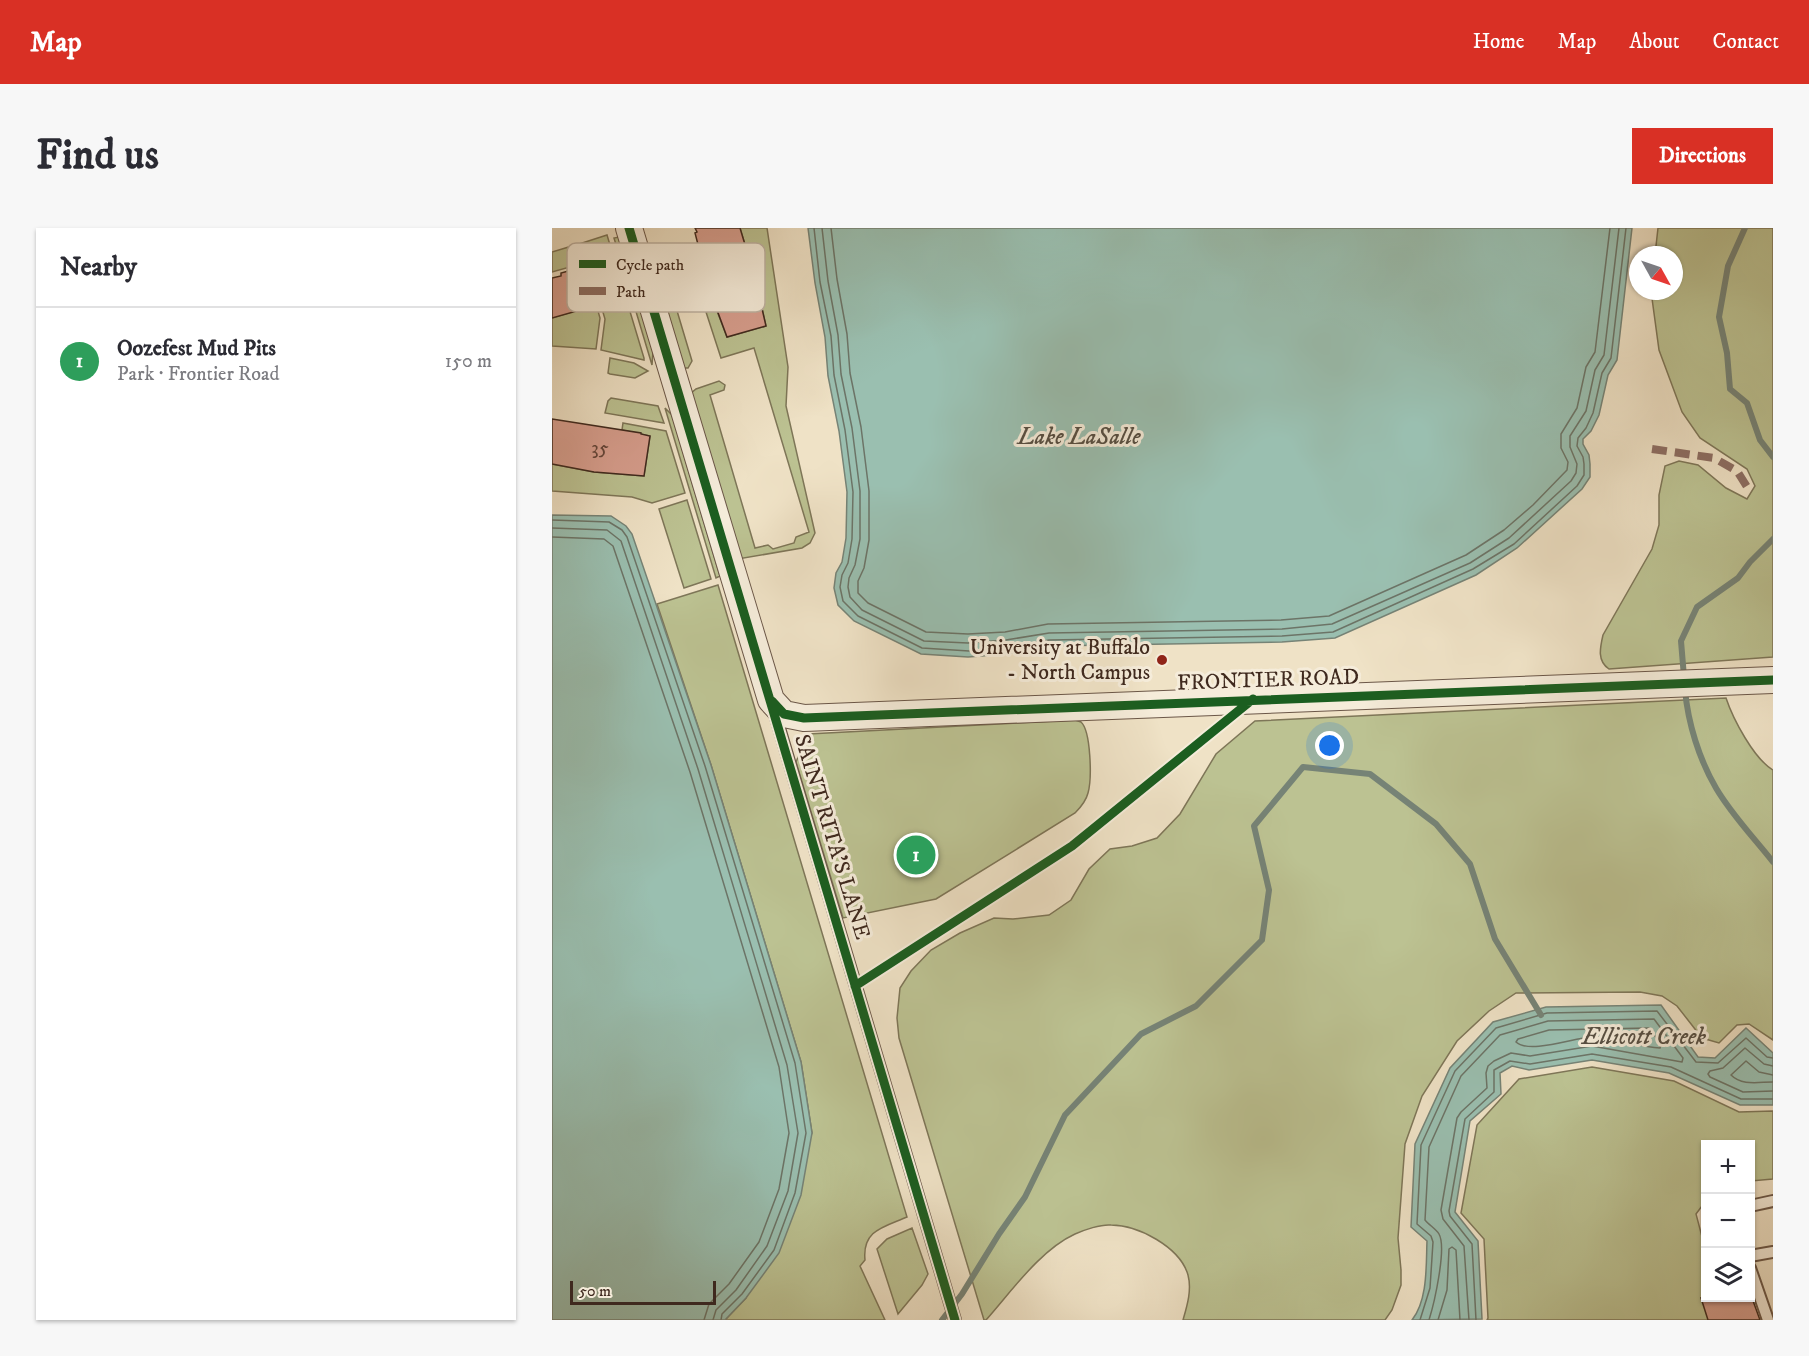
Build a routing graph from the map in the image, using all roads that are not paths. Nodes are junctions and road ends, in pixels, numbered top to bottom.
1 (629, 228) edge
2 (634, 243) edge
3 (654, 312) edge
4 (1773, 680) edge
5 (771, 700) junction
6 (1773, 1201) edge
7 (1755, 1205) edge
8 (1773, 1252) edge
9 (1755, 1255) edge
10 (1755, 1282) edge
11 (954, 1320) edge
12 (1768, 1320) edge

1 - 2 street, SAINT RITA'S LANE
3 - 5 street, SAINT RITA'S LANE
4 - 5 street, FRONTIER ROAD
5 - 11 lane, SAINT RITA'S LANE
6 - 7 lane
8 - 9 lane
10 - 12 lane

